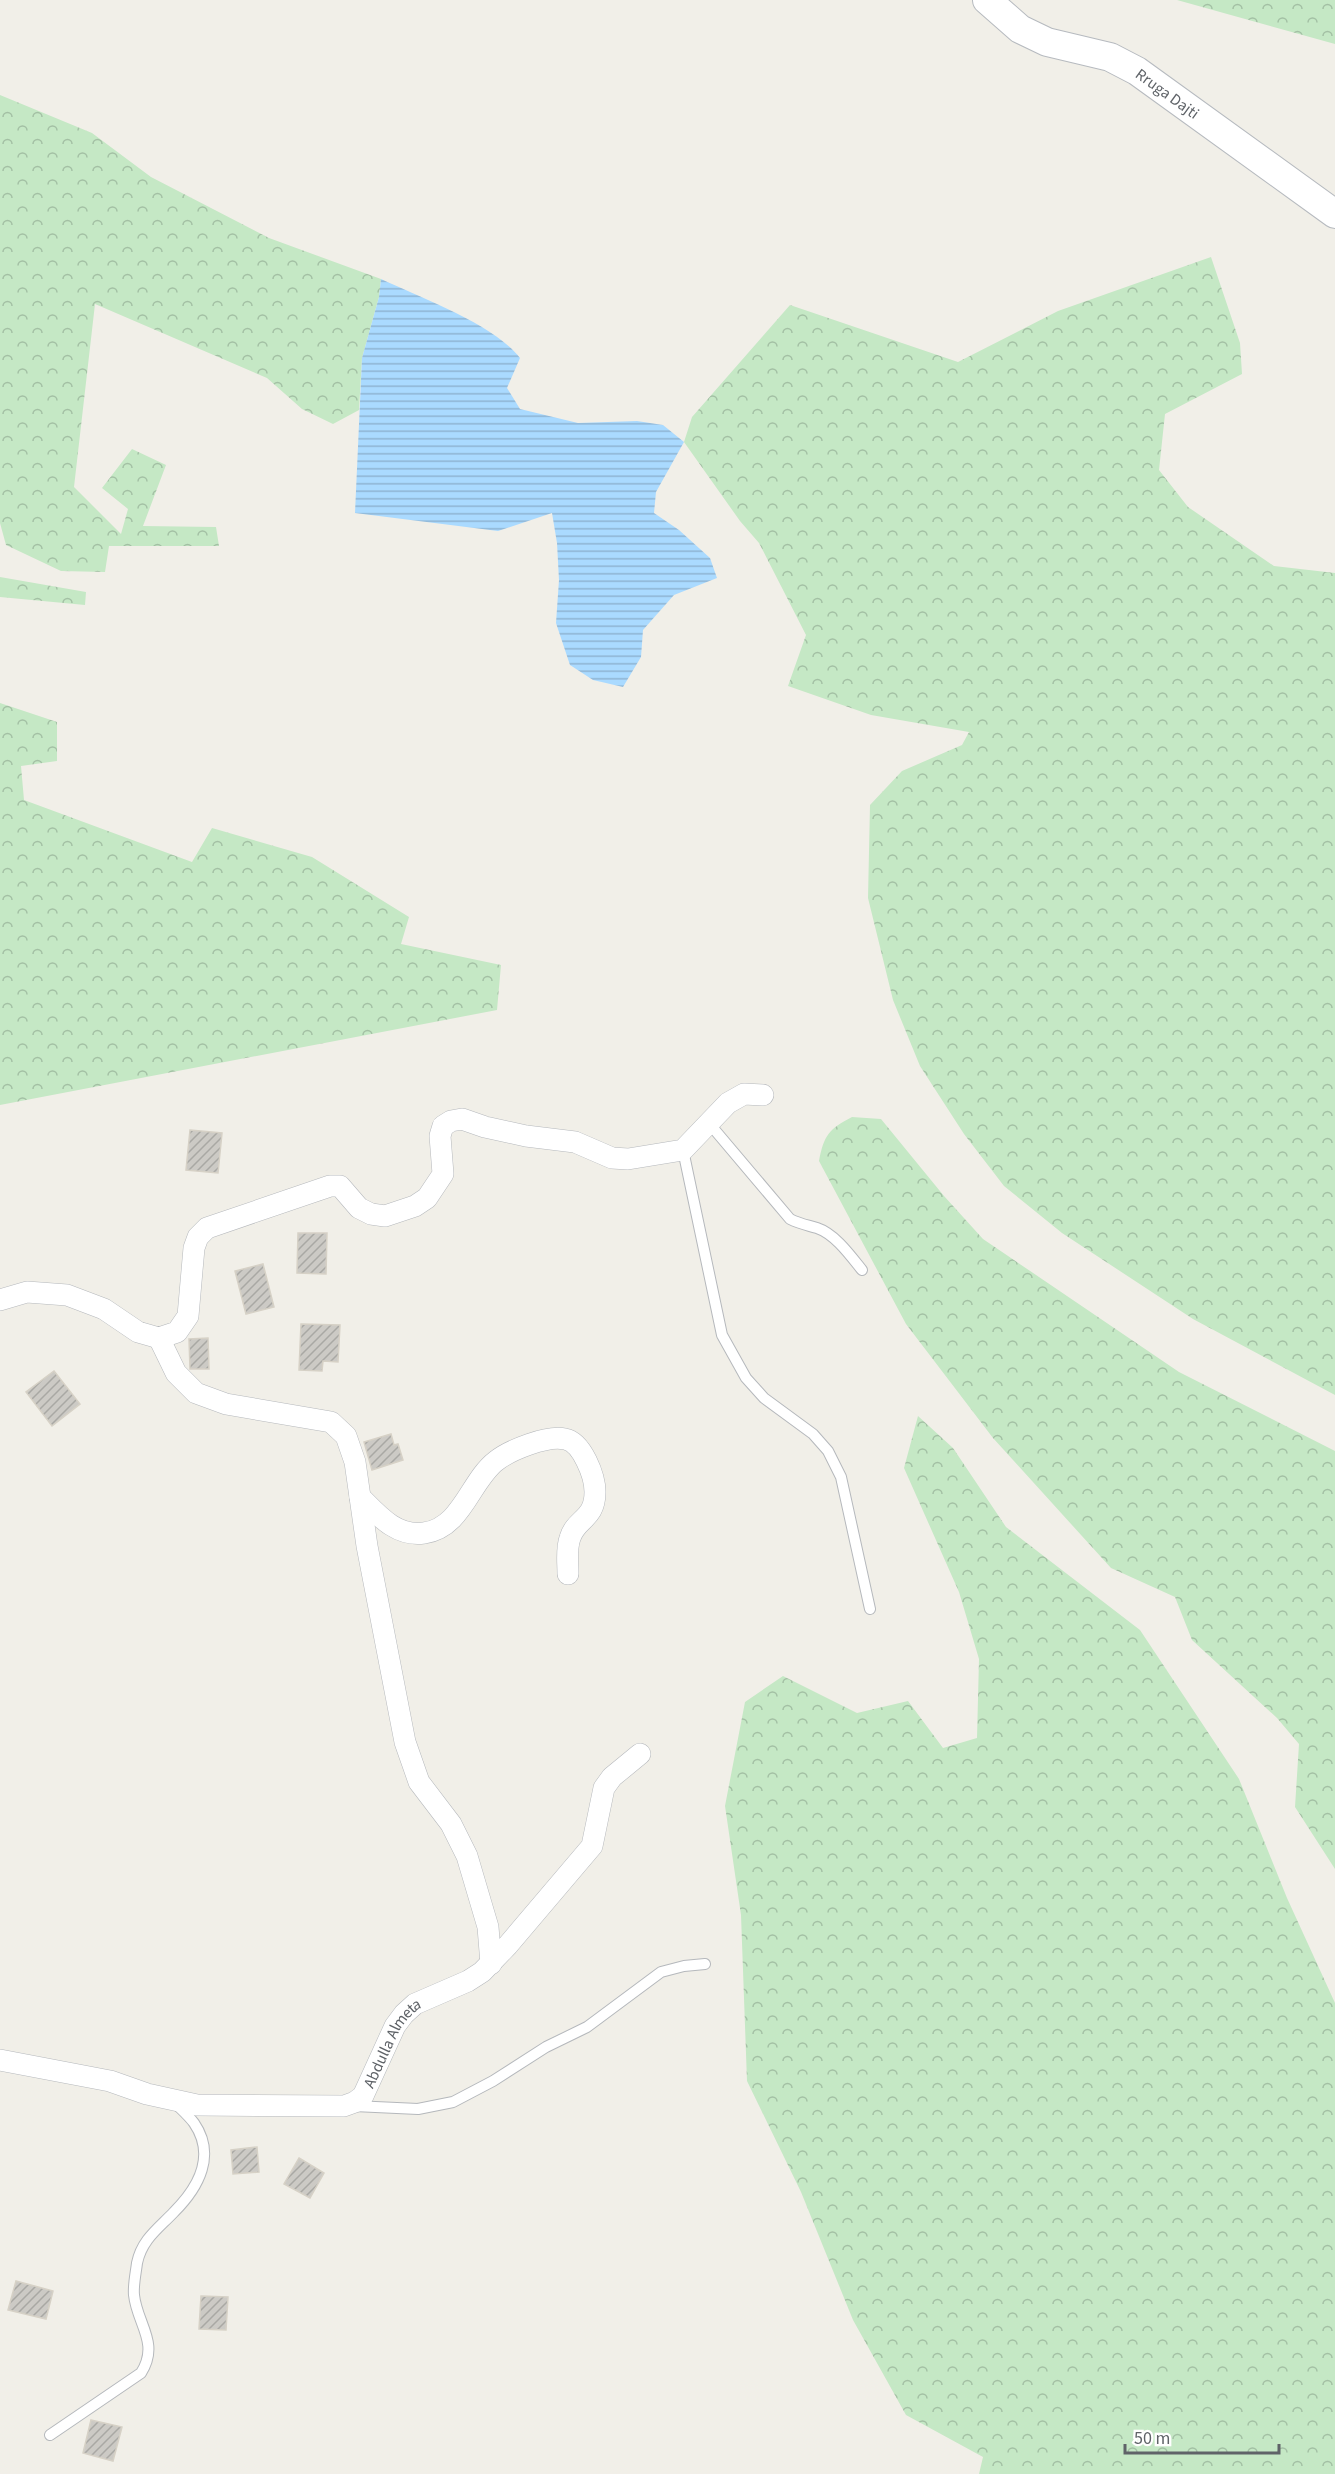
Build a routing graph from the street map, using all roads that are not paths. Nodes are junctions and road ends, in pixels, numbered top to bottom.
1 (987, 0) edge
2 (1335, 214) edge
3 (763, 1095) dead end
4 (708, 1122) junction
5 (683, 1149) junction
6 (862, 1270) dead end
7 (0, 1300) edge
8 (159, 1338) junction
9 (360, 1497) junction
10 (568, 1574) dead end
11 (870, 1609) dead end
12 (640, 1754) dead end
13 (491, 1964) junction
14 (705, 1964) dead end
15 (0, 2060) edge
16 (170, 2099) junction
17 (344, 2106) junction
18 (50, 2435) dead end

1 - 2 main road, Rruga Dajti
3 - 4 street
4 - 5 street
4 - 6 lane
5 - 8 street
5 - 11 lane
7 - 8 street
8 - 9 street
9 - 10 street
9 - 13 street
12 - 13 street, Abdulla Almeta
13 - 17 street, Abdulla Almeta
14 - 17 lane
15 - 16 street
16 - 17 street
16 - 18 lane

